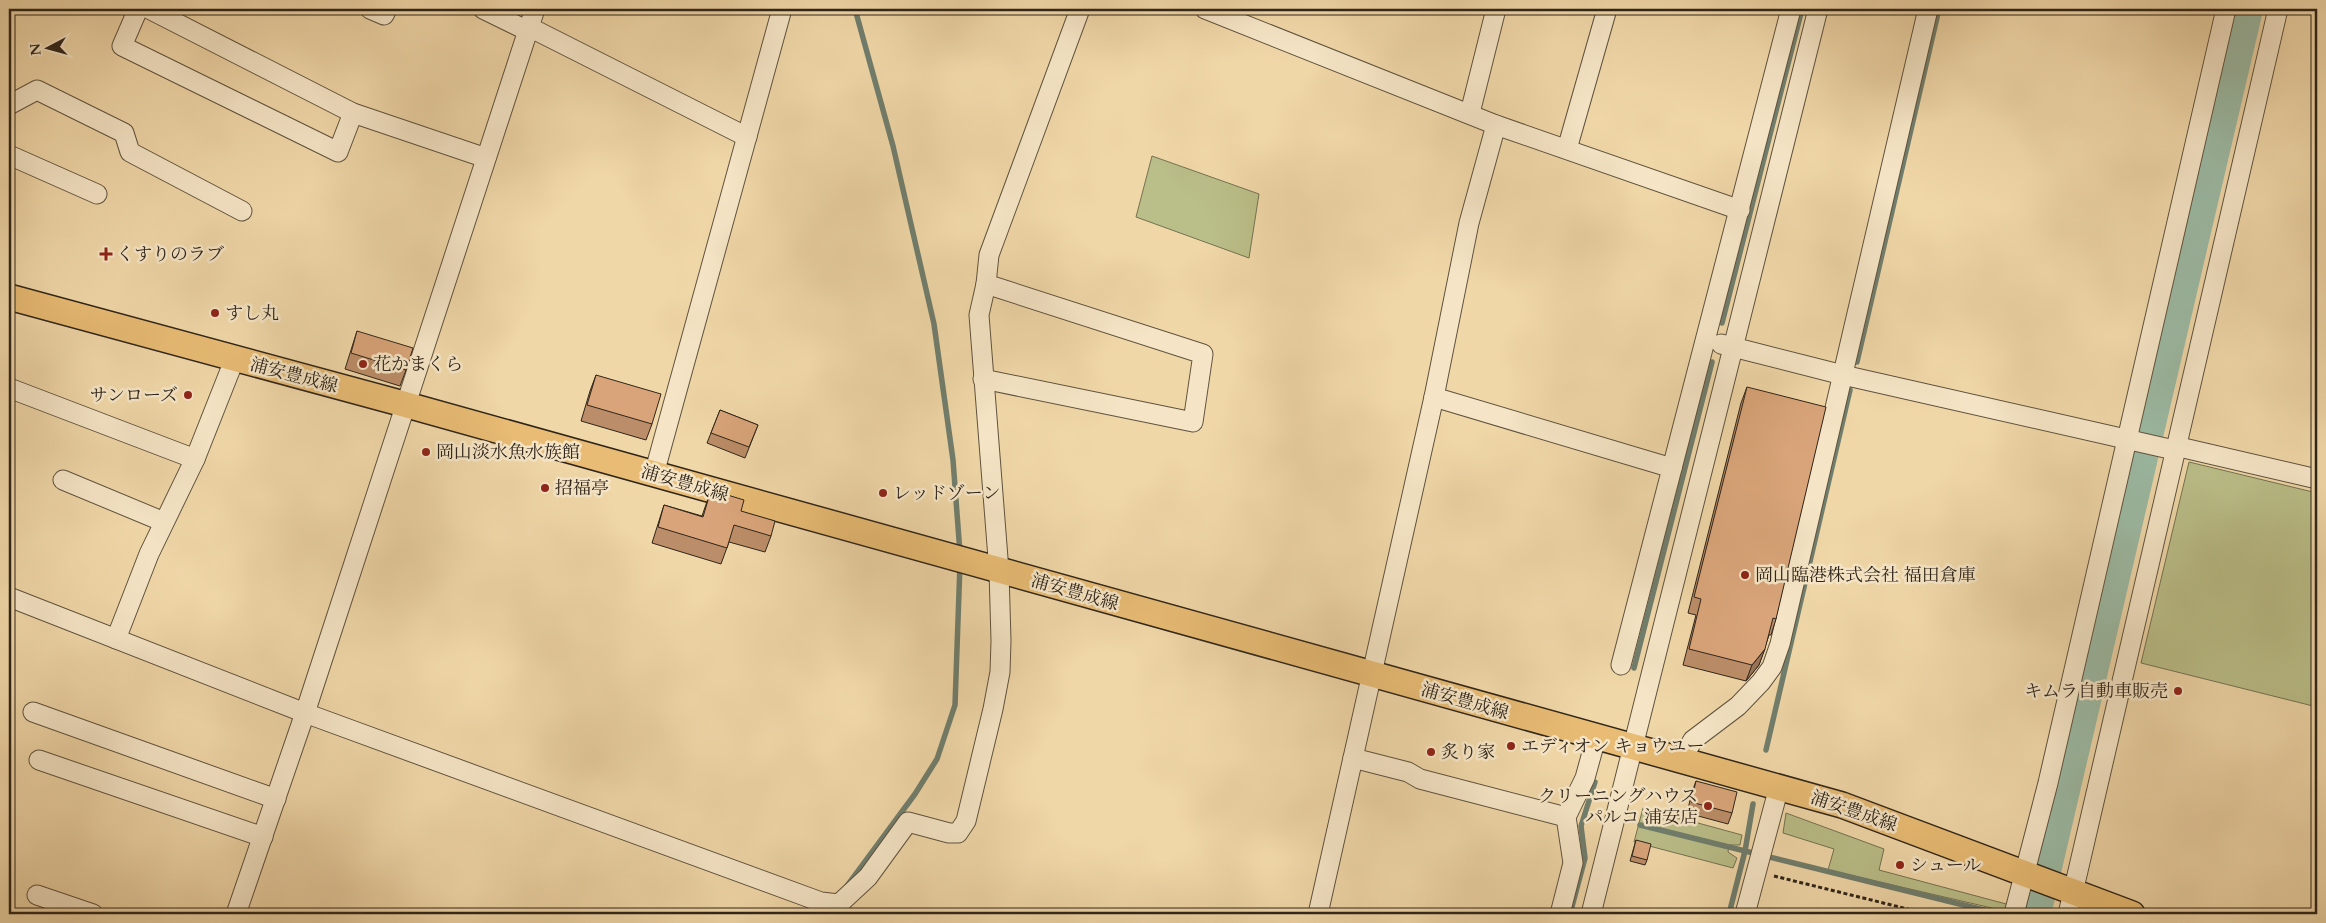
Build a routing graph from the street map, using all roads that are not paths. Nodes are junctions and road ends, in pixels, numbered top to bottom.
1 (138, 9) edge
2 (370, 9) edge
3 (387, 9) edge
4 (483, 9) edge
5 (534, 9) edge
6 (782, 9) edge
7 (1080, 9) edge
8 (1205, 9) edge
9 (1496, 9) edge
10 (1607, 9) edge
11 (1792, 9) edge
12 (1818, 9) edge
13 (1928, 9) edge
14 (2226, 9) edge
15 (2278, 9) edge
16 (528, 31) junction
17 (9, 105) edge
18 (1470, 112) junction
19 (353, 113) junction
20 (1496, 125) junction
21 (746, 137) junction
22 (1567, 149) junction
23 (9, 155) edge
24 (486, 158) junction
25 (97, 194) dead end
26 (1740, 210) junction
27 (242, 211) dead end
28 (986, 284) junction
29 (9, 297) edge
30 (1706, 340) junction
31 (1733, 347) junction
32 (235, 358) junction
33 (1843, 375) junction
34 (983, 379) junction
35 (9, 388) edge
36 (1434, 397) junction
37 (406, 405) junction
38 (2131, 441) junction
39 (2169, 448) junction
40 (195, 459) junction
41 (1672, 468) junction
42 (654, 474) junction
43 (2317, 479) edge
44 (63, 480) dead end
45 (164, 522) junction
46 (999, 570) junction
47 (9, 597) edge
48 (116, 639) junction
49 (1621, 665) dead end
50 (1372, 675) junction
51 (34, 712) dead end
52 (305, 713) junction
53 (1596, 738) junction
54 (1634, 747) junction
55 (1353, 758) junction
56 (40, 760) dead end
57 (1681, 760) junction
58 (1779, 787) junction
59 (276, 800) junction
60 (1566, 818) junction
61 (263, 837) junction
62 (2027, 875) junction
63 (38, 895) dead end
64 (2065, 897) edge
65 (824, 906) edge
66 (93, 914) edge
67 (236, 914) edge
68 (1318, 914) edge
69 (1560, 914) edge
70 (1591, 914) edge
71 (1746, 914) edge
72 (2014, 914) edge
73 (2132, 914) edge

1 - 19 street
1 - 19 street
2 - 3 street
4 - 16 street
5 - 16 street
6 - 21 street
7 - 28 street
8 - 18 street
9 - 18 street
10 - 22 street
11 - 26 street
12 - 31 street
13 - 33 street
14 - 38 street
15 - 39 street
16 - 21 street
16 - 24 street
17 - 27 street
18 - 20 street
19 - 24 street
20 - 22 street
20 - 36 street
21 - 42 street
22 - 26 street
23 - 25 street
24 - 37 street
26 - 30 street
28 - 34 street
28 - 34 street
29 - 32 main road, 浦安豊成線
30 - 31 street
30 - 41 street
31 - 33 street
31 - 54 street
32 - 37 main road, 浦安豊成線
32 - 40 street
33 - 38 street
33 - 57 street
34 - 46 street
35 - 40 street
36 - 41 street
36 - 50 street
37 - 42 main road, 浦安豊成線
37 - 52 street
38 - 39 street
38 - 62 street
39 - 43 street
39 - 64 street
40 - 45 street
41 - 49 street
42 - 46 main road, 浦安豊成線
44 - 45 street
45 - 48 street
46 - 50 main road, 浦安豊成線
46 - 65 street
47 - 48 street
48 - 52 street
50 - 53 main road, 浦安豊成線
50 - 55 street
51 - 59 street
52 - 59 street
52 - 65 street
53 - 54 main road, 浦安豊成線
53 - 60 street
54 - 57 main road, 浦安豊成線
54 - 70 street
55 - 60 street
55 - 68 street
56 - 61 street
57 - 58 main road, 浦安豊成線
58 - 62 main road, 浦安豊成線
58 - 71 street
59 - 61 street
60 - 69 street
61 - 67 street
62 - 64 main road, 浦安豊成線
62 - 72 street
63 - 66 street
64 - 73 main road, 浦安豊成線

